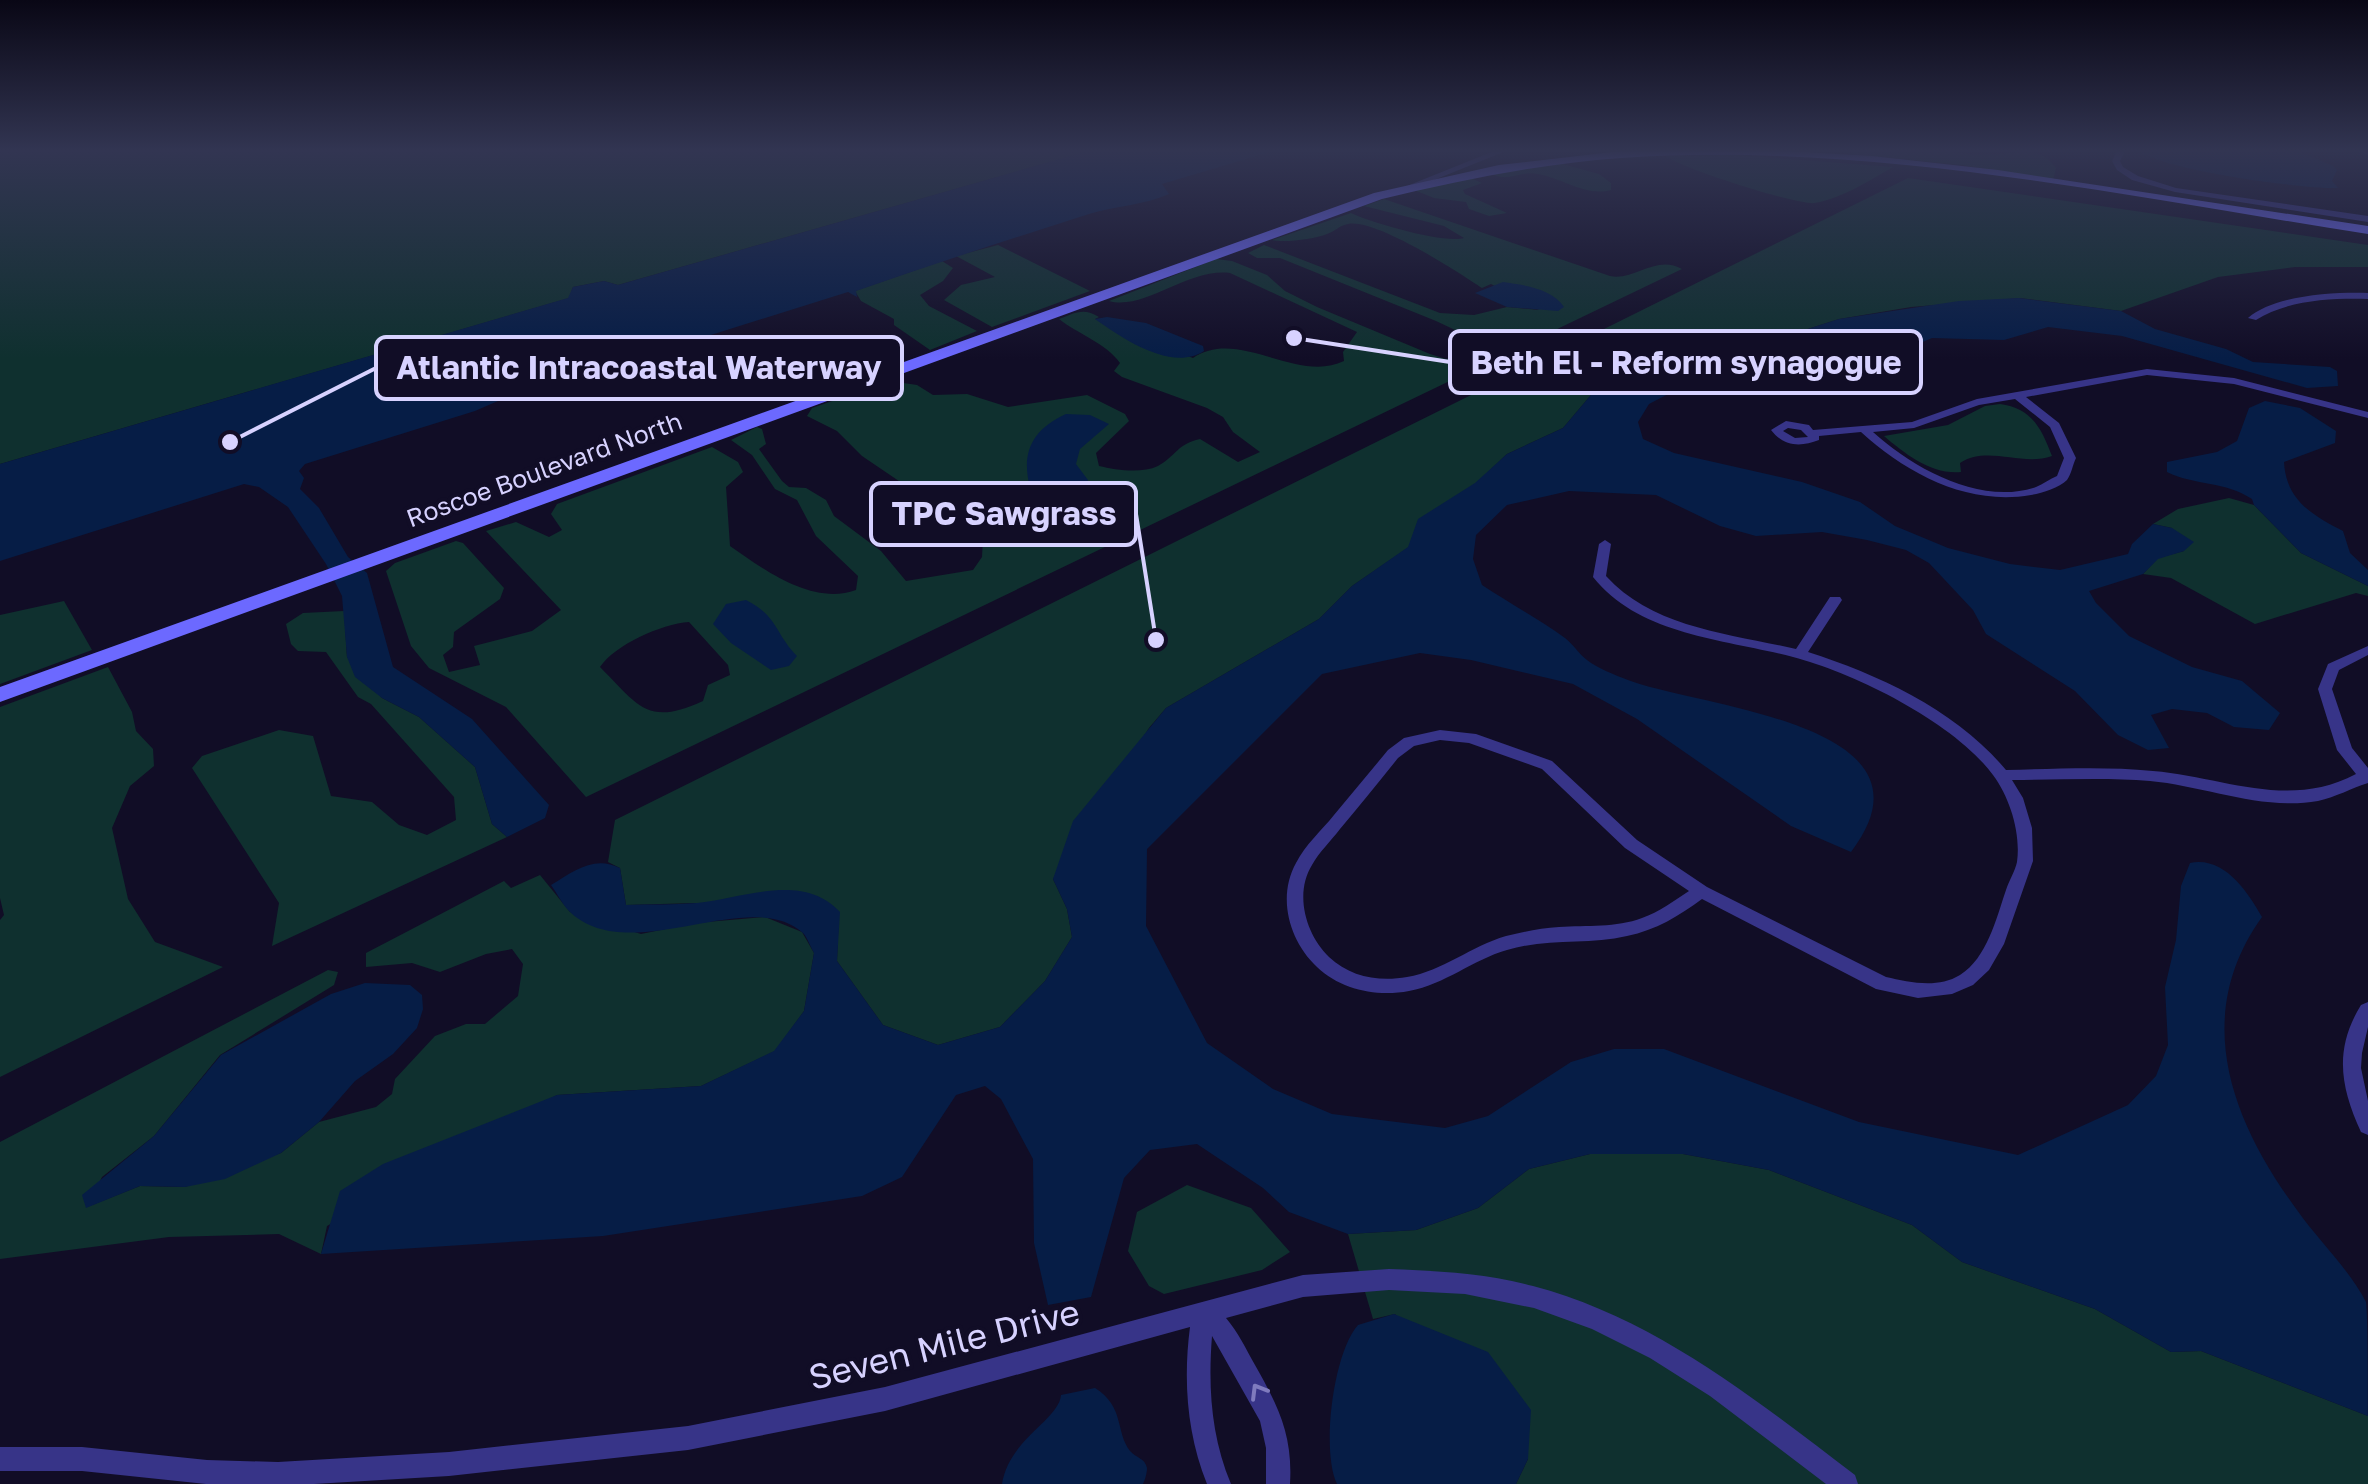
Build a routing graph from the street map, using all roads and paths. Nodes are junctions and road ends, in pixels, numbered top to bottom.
1 (1316, 220) edge
2 (2301, 220) edge
3 (2368, 230) edge
4 (2368, 296) edge
5 (2253, 318) dead end
6 (2017, 395) junction
7 (2368, 416) edge
8 (1866, 430) junction
9 (1814, 433) dead end
10 (1605, 544) dead end
11 (1835, 600) dead end
12 (2368, 650) edge
13 (1800, 654) junction
14 (0, 695) edge
15 (2002, 776) junction
16 (2366, 777) edge
17 (1702, 892) junction
18 (2368, 1010) edge
19 (2368, 1126) edge
20 (1204, 1312) junction
21 (0, 1459) edge
22 (1219, 1484) edge
23 (1278, 1484) edge
24 (1846, 1484) edge

1 - 14 street, Roscoe Boulevard North
2 - 3 street, Roscoe Boulevard North
4 - 5 street
6 - 7 street
6 - 8 street
6 - 8 street
8 - 9 street
10 - 13 street
11 - 13 street
12 - 16 street
13 - 15 street
15 - 16 street
15 - 17 street
17 - 17 street
18 - 19 street
20 - 21 street, Seven Mile Drive
20 - 22 street
23 -> 20 street
20 - 24 street, Seven Mile Drive

